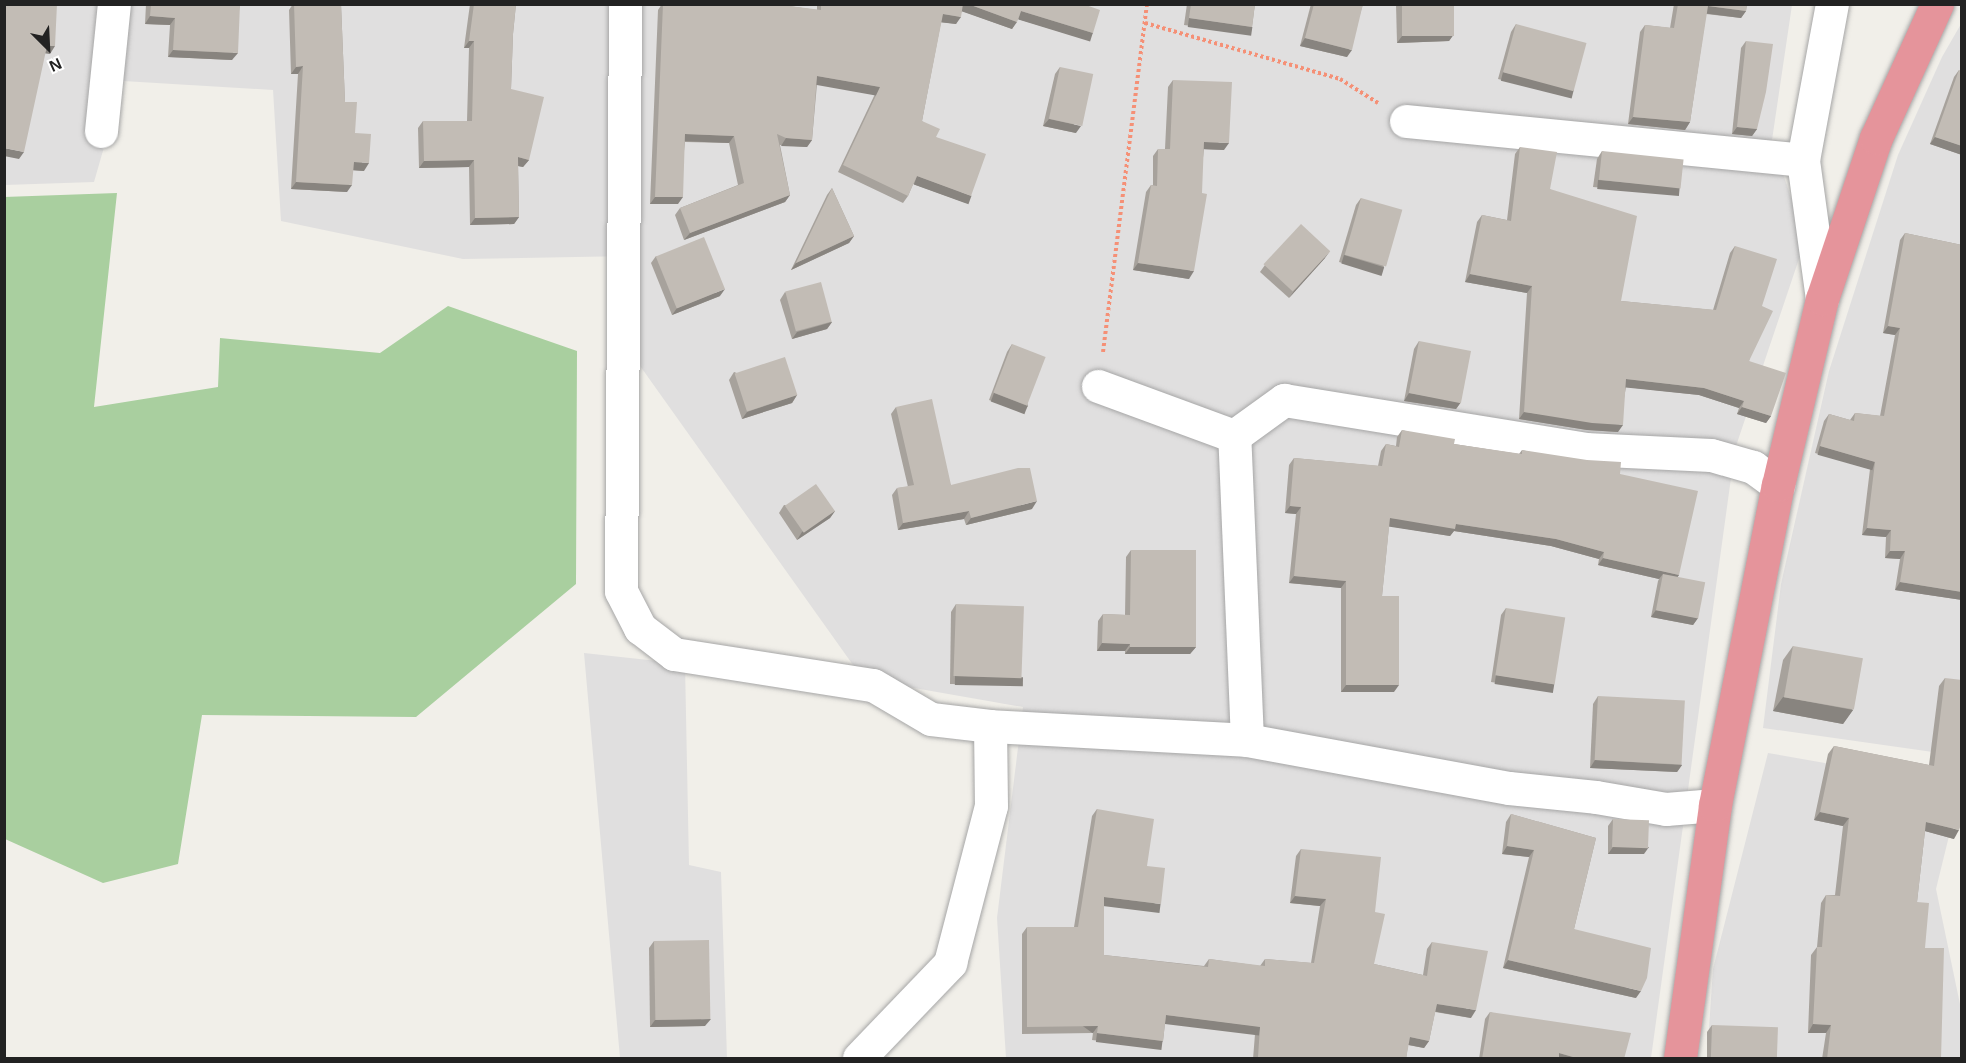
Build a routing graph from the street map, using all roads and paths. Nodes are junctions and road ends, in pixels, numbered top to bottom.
1 (114, 4) edge
2 (625, 4) edge
3 (1147, 4) edge
4 (1832, 4) edge
5 (1937, 4) edge
6 (1145, 22) junction
7 (1406, 122) joint
8 (101, 131) dead end
9 (1803, 160) junction
10 (1822, 299) junction
11 (1098, 386) joint
12 (1234, 436) junction
13 (1778, 485) junction
14 (990, 726) junction
15 (1248, 740) junction
16 (1715, 806) junction
17 (860, 1059) edge
18 (1680, 1059) edge

1 - 8 street
2 - 14 street
3 - 6 path
4 - 9 street
5 - 10 highway
6 - 7 path
6 - 11 path
7 - 9 street
9 - 10 street
10 - 13 highway
11 - 12 street
12 - 13 street
12 - 15 street
13 - 16 highway
14 - 15 street
14 - 17 street
15 - 16 street
16 - 18 highway

